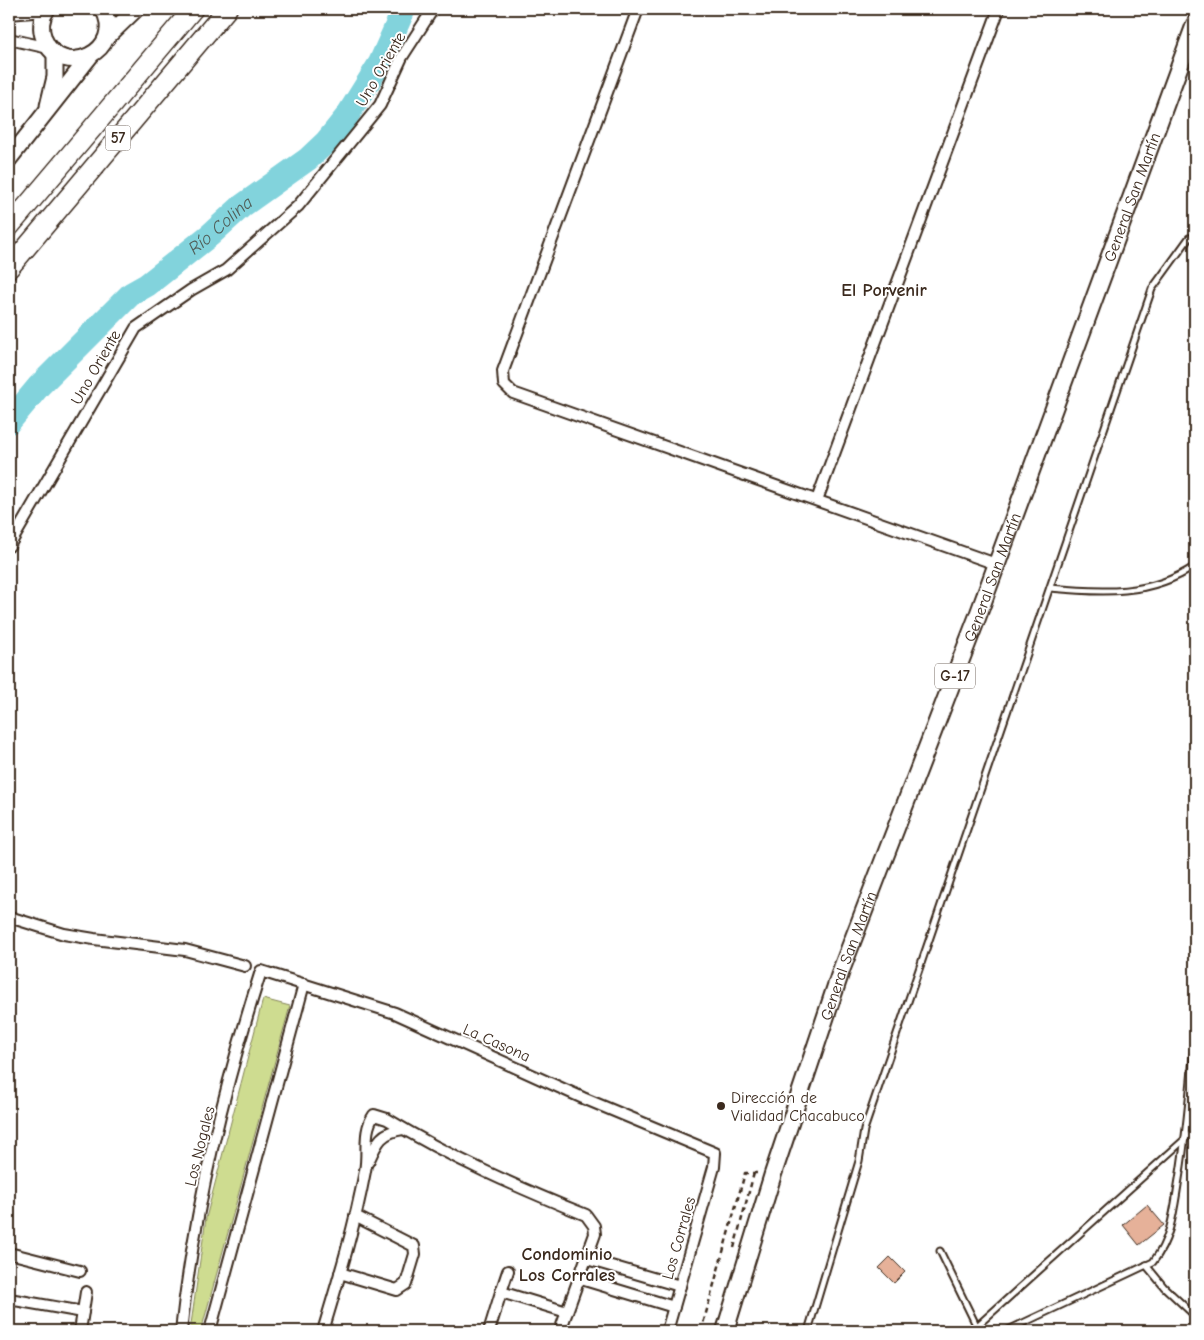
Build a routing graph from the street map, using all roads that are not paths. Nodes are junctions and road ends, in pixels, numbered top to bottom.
1 (103, 9) edge
2 (136, 9) edge
3 (193, 9) edge
4 (227, 9) edge
5 (433, 9) edge
6 (638, 9) edge
7 (999, 9) edge
8 (46, 10) edge
9 (9, 14) edge
10 (1195, 24) edge
11 (106, 37) junction
12 (9, 39) edge
13 (52, 50) junction
14 (92, 55) junction
15 (44, 117) junction
16 (9, 159) edge
17 (9, 227) edge
18 (1195, 238) edge
19 (9, 268) edge
20 (817, 500) junction
21 (9, 546) edge
22 (996, 564) junction
23 (1195, 566) edge
24 (1050, 588) junction
25 (9, 917) edge
26 (245, 966) dead end
27 (261, 971) joint
28 (304, 984) junction
29 (1195, 1034) edge
30 (403, 1129) junction
31 (1195, 1130) edge
32 (1186, 1137) junction
33 (715, 1154) joint
34 (366, 1168) junction
35 (355, 1216) junction
36 (940, 1251) dead end
37 (9, 1253) edge
38 (587, 1259) junction
39 (1146, 1265) junction
40 (80, 1271) dead end
41 (508, 1271) dead end
42 (340, 1273) junction
43 (581, 1279) junction
44 (680, 1286) junction
45 (86, 1292) dead end
46 (501, 1292) junction
47 (9, 1299) edge
48 (674, 1307) junction
49 (83, 1312) junction
50 (567, 1312) junction
51 (1195, 1316) edge
52 (978, 1329) edge
53 (80, 1331) edge
54 (181, 1331) edge
55 (210, 1331) edge
56 (323, 1331) edge
57 (489, 1331) edge
58 (560, 1331) edge
59 (667, 1331) edge
60 (725, 1331) edge
61 (808, 1331) edge
62 (1006, 1331) edge

1 - 11 street
2 - 11 street
3 - 17 highway, 57
4 - 19 highway, 57
5 - 21 street, Uno Oriente
6 - 20 street
7 - 20 street
8 - 9 street
8 - 13 street
10 - 22 main road, General San Martín / G-17
11 - 14 street
12 - 13 street
13 - 14 street
13 - 15 street
14 - 15 street
15 - 16 street
18 - 24 lane
20 - 22 street
22 - 60 main road, General San Martín / G-17
23 - 24 lane
24 - 61 lane
25 - 26 street
27 - 28 street, La Casona
27 - 54 street, Los Nogales
28 - 33 street, La Casona
28 - 55 street
29 - 32 lane
30 - 34 street
30 - 34 street
30 - 38 street
31 - 32 lane
32 - 39 lane
32 - 52 lane
33 - 44 street, Los Corrales
34 - 35 street
35 - 42 street
35 - 42 street
36 - 52 lane
37 - 40 street
38 - 43 street
38 - 44 street
39 - 51 lane
39 - 62 lane
41 - 46 street
42 - 56 street
43 - 48 street
43 - 50 street
44 - 48 street, Los Corrales
45 - 49 street
46 - 50 street
46 - 57 street
47 - 49 street
48 - 59 street, Los Corrales
49 - 53 street
50 - 58 street

